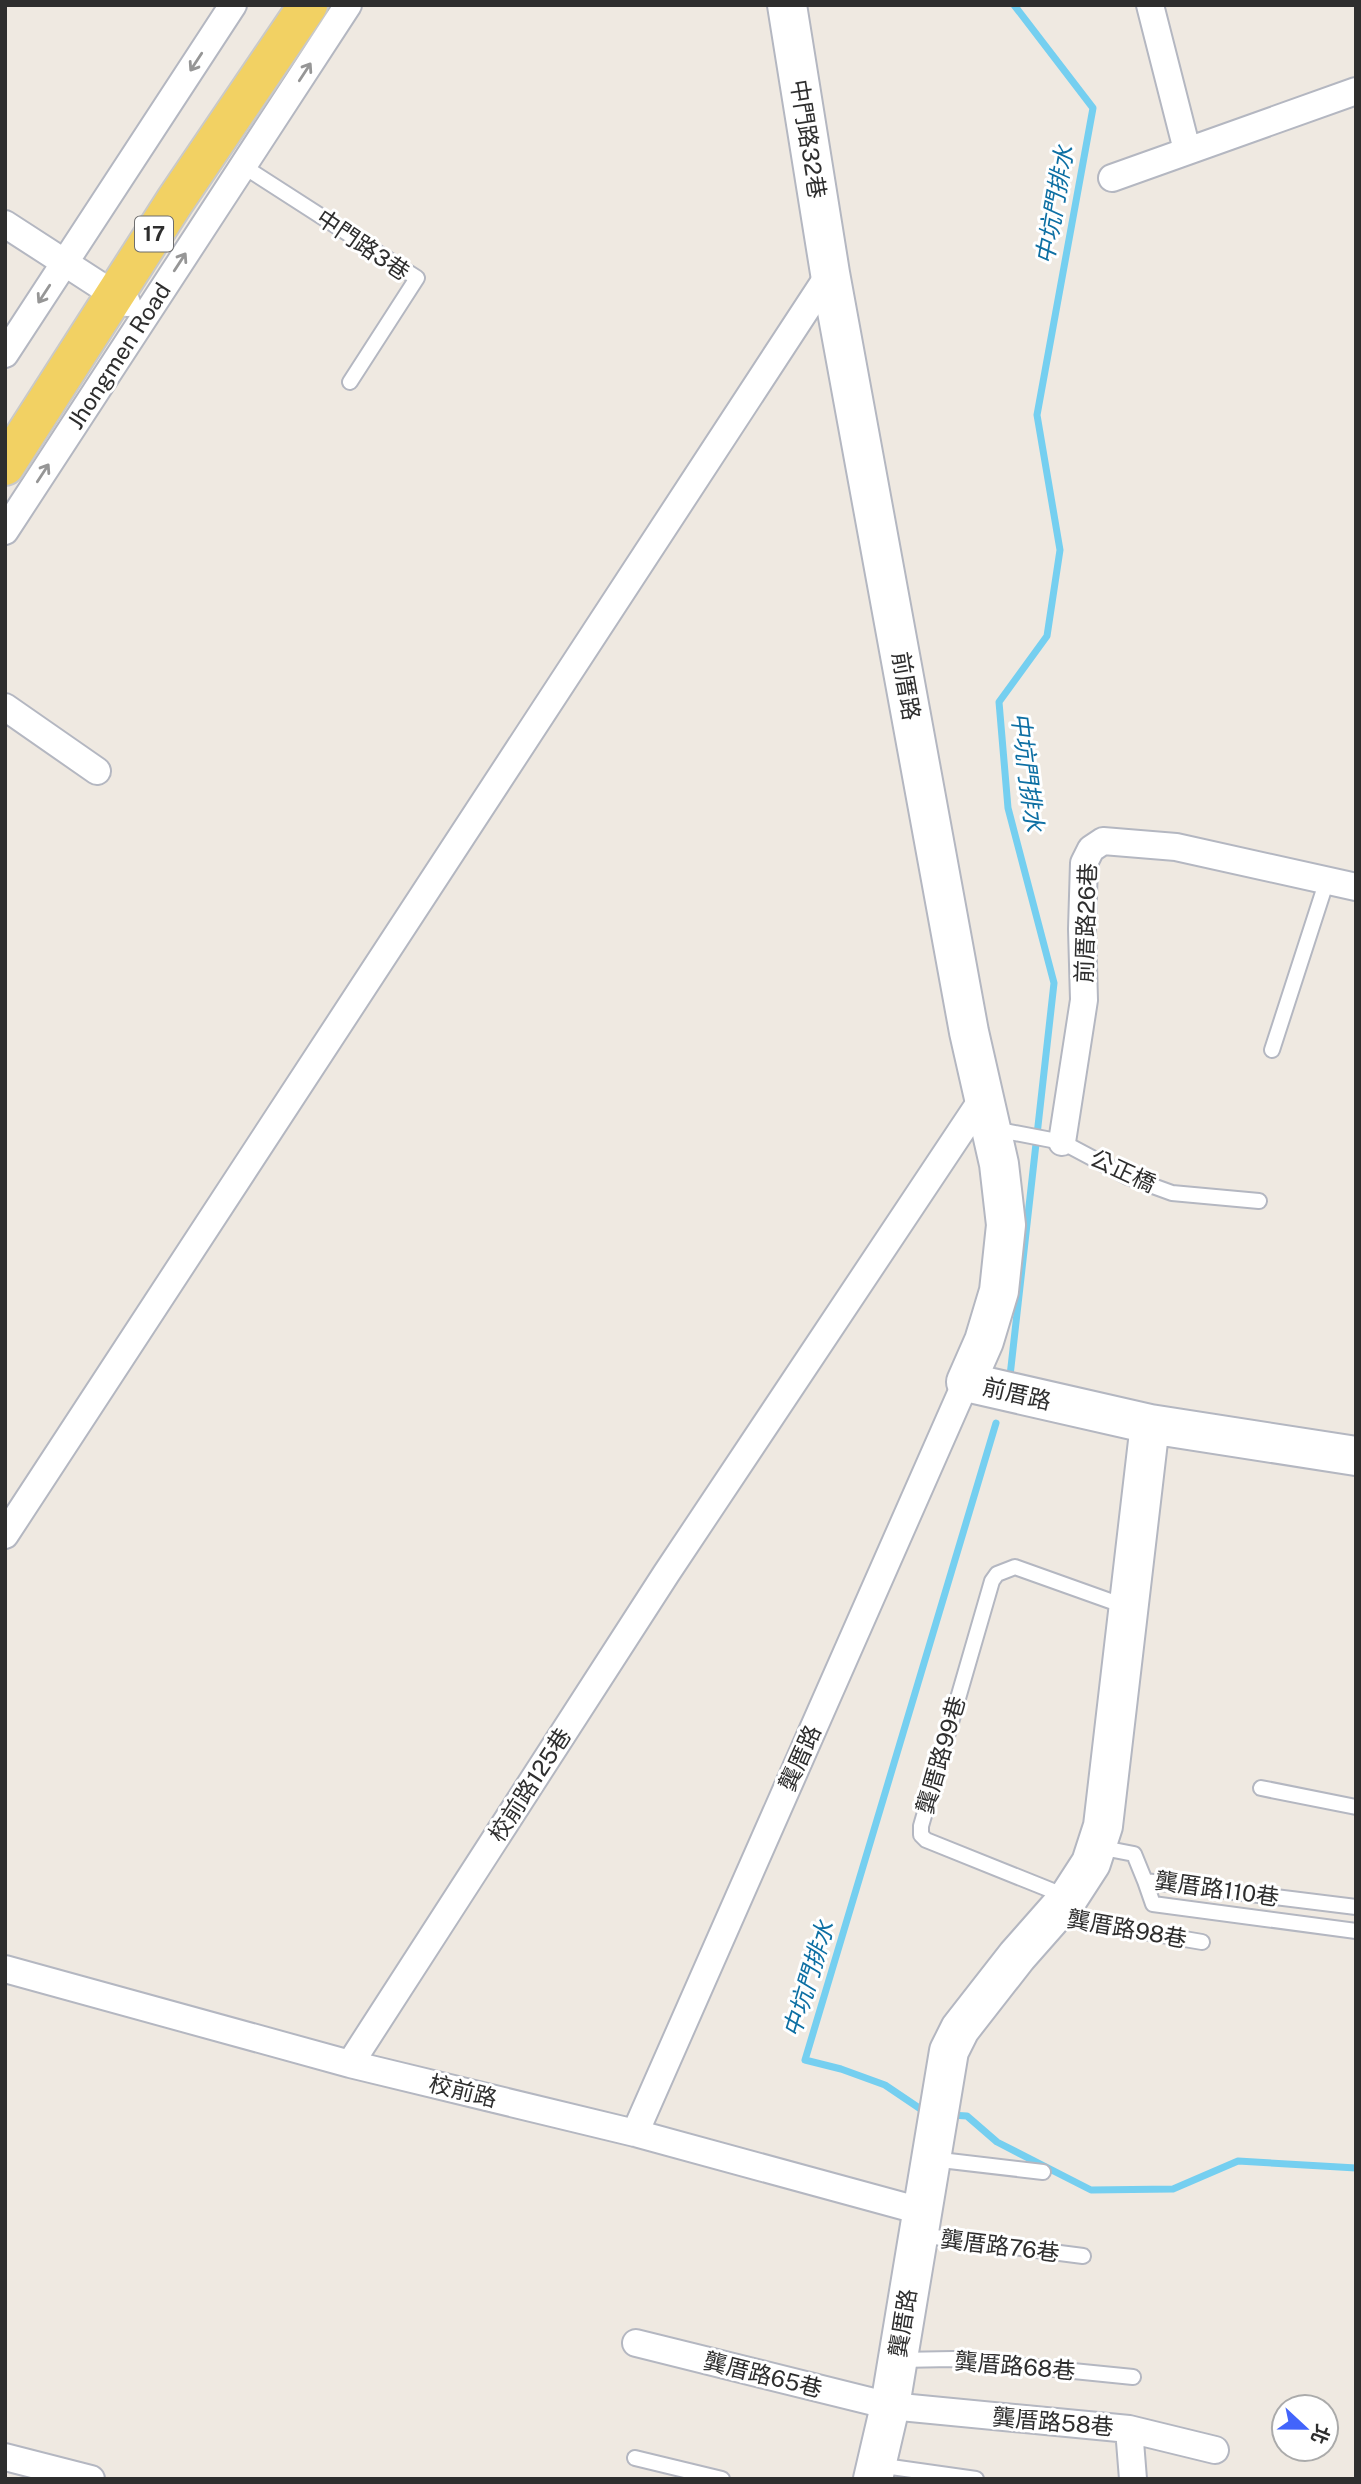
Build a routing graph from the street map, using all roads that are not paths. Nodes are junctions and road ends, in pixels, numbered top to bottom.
1 (233, 5) edge
2 (280, 5) edge
3 (308, 5) edge
4 (348, 5) edge
5 (787, 5) edge
6 (1150, 5) edge
7 (1356, 91) edge
8 (1187, 150) junction
9 (243, 166) junction
10 (1112, 178) dead end
11 (5, 224) edge
12 (65, 262) junction
13 (830, 273) junction
14 (120, 298) junction
15 (5, 354) edge
16 (350, 382) dead end
17 (5, 428) edge
18 (5, 466) edge
19 (5, 531) edge
20 (5, 707) edge
21 (97, 771) dead end
22 (1326, 880) junction
23 (1356, 887) edge
24 (1272, 1049) dead end
25 (1000, 1121) junction
26 (1055, 1141) junction
27 (1259, 1201) dead end
28 (966, 1382) junction
29 (1150, 1424) junction
30 (1356, 1456) edge
31 (5, 1535) edge
32 (1128, 1607) junction
33 (1261, 1788) dead end
34 (1356, 1807) edge
35 (1096, 1847) junction
36 (1145, 1881) junction
37 (1061, 1907) junction
38 (1356, 1907) edge
39 (1356, 1931) edge
40 (1202, 1942) dead end
41 (5, 1969) edge
42 (350, 2064) junction
43 (936, 2126) junction
44 (635, 2133) junction
45 (1043, 2172) dead end
46 (919, 2223) junction
47 (1083, 2256) dead end
48 (636, 2343) dead end
49 (897, 2360) junction
50 (1133, 2377) dead end
51 (890, 2406) junction
52 (1129, 2429) junction
53 (1215, 2450) dead end
54 (5, 2457) edge
55 (635, 2458) dead end
56 (874, 2472) edge
57 (91, 2479) edge
58 (722, 2479) edge
59 (976, 2479) edge
60 (1133, 2479) edge

1 -> 12 street
2 - 14 main road, Jhongmen Road / 17
3 - 14 main road, Jhongmen Road / 17
9 -> 4 street, Jhongmen Road
5 - 13 street, 中門路32巷
6 - 8 street
7 - 8 street
8 - 10 street
14 -> 9 street, Jhongmen Road
9 - 16 lane, 中門路3巷
11 - 12 street
12 - 14 street
12 -> 15 street
13 - 25 street, 前厝路
13 - 31 street
14 - 17 main road, Jhongmen Road / 17
14 - 18 main road, Jhongmen Road / 17
19 -> 14 street, Jhongmen Road
20 - 21 street
22 - 23 street, 前厝路26巷
22 - 24 lane
22 - 26 street, 前厝路26巷
25 - 26 lane, 公正橋
25 - 28 street, 前厝路
25 - 42 street, 校前路125巷
26 - 27 lane, 公正橋
28 - 29 street, 前厝路
28 - 44 street, 龔厝路
29 - 30 street, 前厝路
29 - 32 street, 龔厝路
32 - 35 street, 龔厝路
32 - 37 lane, 龔厝路99巷
33 - 34 lane
35 - 36 lane, 龔厝路110巷
35 - 37 street, 龔厝路
36 - 38 lane, 龔厝路110巷
36 - 39 lane
37 - 40 lane, 龔厝路98巷
37 - 43 street, 龔厝路
41 - 42 street, 校前路
42 - 44 street, 校前路
43 - 45 lane
43 - 46 street, 龔厝路
44 - 46 street, 校前路
46 - 47 lane, 龔厝路76巷
46 - 49 street, 龔厝路
48 - 51 street, 龔厝路65巷
49 - 50 lane, 龔厝路68巷
49 - 51 street, 龔厝路
51 - 52 street, 龔厝路58巷
51 - 56 street, 龔厝路
52 - 53 street, 龔厝路58巷
52 - 60 street
54 - 57 street
55 - 58 lane
56 - 59 lane

